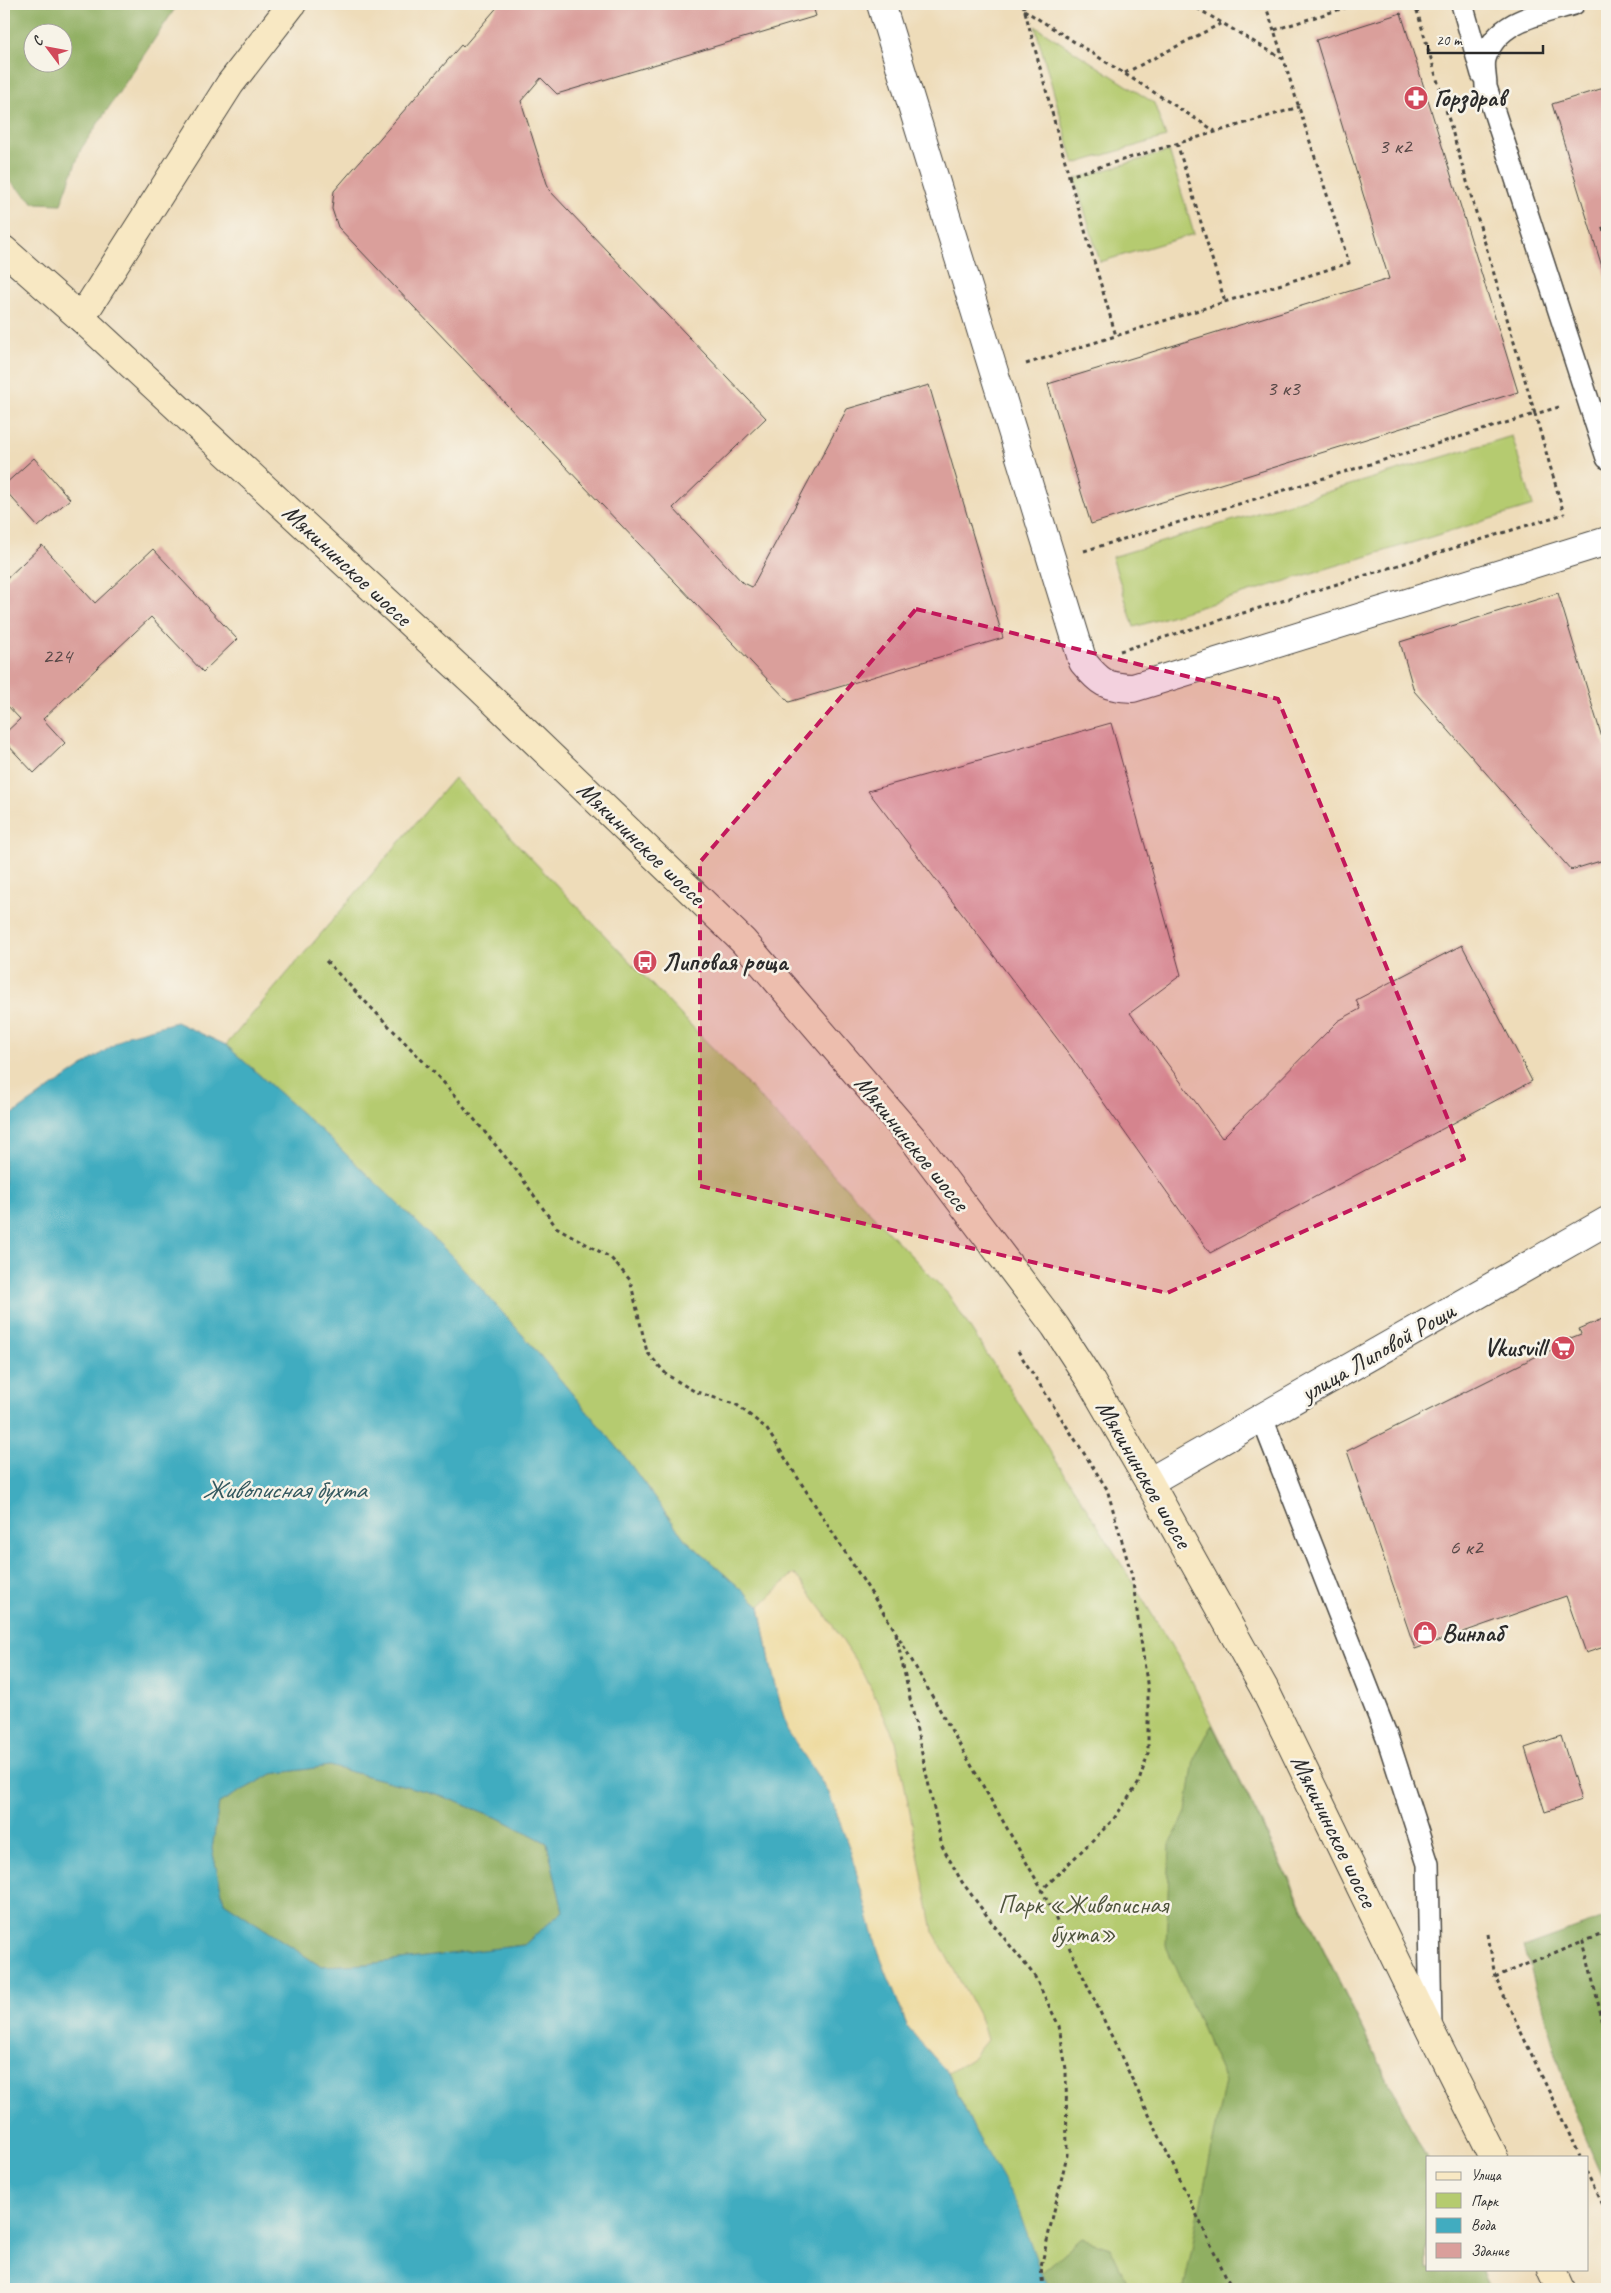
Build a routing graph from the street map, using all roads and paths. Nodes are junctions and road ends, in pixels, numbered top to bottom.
1 (292, 4) edge
2 (881, 4) edge
3 (1023, 4) edge
4 (1190, 4) edge
5 (1265, 4) edge
6 (1357, 4) edge
7 (1414, 4) edge
8 (1462, 4) edge
9 (1574, 4) edge
10 (1024, 10) junction
11 (1222, 23) junction
12 (1274, 30) junction
13 (1283, 59) junction
14 (1124, 73) junction
15 (1486, 87) junction
16 (1299, 107) junction
17 (1216, 131) junction
18 (1177, 143) junction
19 (1069, 176) junction
20 (1607, 221) edge
21 (1607, 239) edge
22 (4, 250) edge
23 (1225, 302) junction
24 (81, 318) junction
25 (1116, 336) junction
26 (1023, 365) dead end
27 (1588, 398) junction
28 (1535, 414) junction
29 (1607, 458) edge
30 (1564, 514) junction
31 (1607, 541) edge
32 (1574, 551) junction
33 (1080, 552) dead end
34 (1112, 654) dead end
35 (326, 961) dead end
36 (1607, 1221) edge
37 (1018, 1351) dead end
38 (1262, 1418) junction
39 (1148, 1482) junction
40 (894, 1628) junction
41 (1042, 1890) junction
42 (1607, 1932) edge
43 (1488, 1934) dead end
44 (1582, 1941) junction
45 (1495, 1976) junction
46 (1431, 2032) junction
47 (1607, 2070) edge
48 (1493, 2156) edge
49 (1580, 2156) edge
50 (1588, 2174) edge
51 (1607, 2214) edge
52 (1552, 2270) edge
53 (1043, 2289) edge
54 (1232, 2289) edge
55 (1561, 2289) edge

1 - 24 street
2 - 32 street
3 - 10 path
4 - 11 path
5 - 12 path
6 - 12 path
7 - 28 path
8 - 15 lane
9 - 15 lane
10 - 14 path
10 - 19 path
11 - 13 path
11 - 14 path
12 - 13 path
13 - 16 path
14 - 17 path
15 - 27 lane
16 - 17 path
16 - 23 path
17 - 18 path
18 - 19 path
18 - 23 path
19 - 25 path
20 - 21 path
22 - 24 street, Мякининское шоссе
23 - 25 path
24 - 39 street, Мякининское шоссе
25 - 26 path
27 - 28 path
27 - 29 lane
28 - 30 path
28 - 33 path
30 - 32 path
30 - 34 path
31 - 32 street
35 - 40 path
36 - 38 street, улица Липовой Рощи
37 - 41 path
38 - 39 street, улица Липовой Рощи
38 - 46 lane
39 - 46 street, Мякининское шоссе
40 - 41 path
40 - 53 path
41 - 54 path
42 - 44 path
43 - 45 path
44 - 45 path
44 - 47 path
45 - 49 path
46 - 48 street, Мякининское шоссе
50 - 51 path
52 - 55 street

